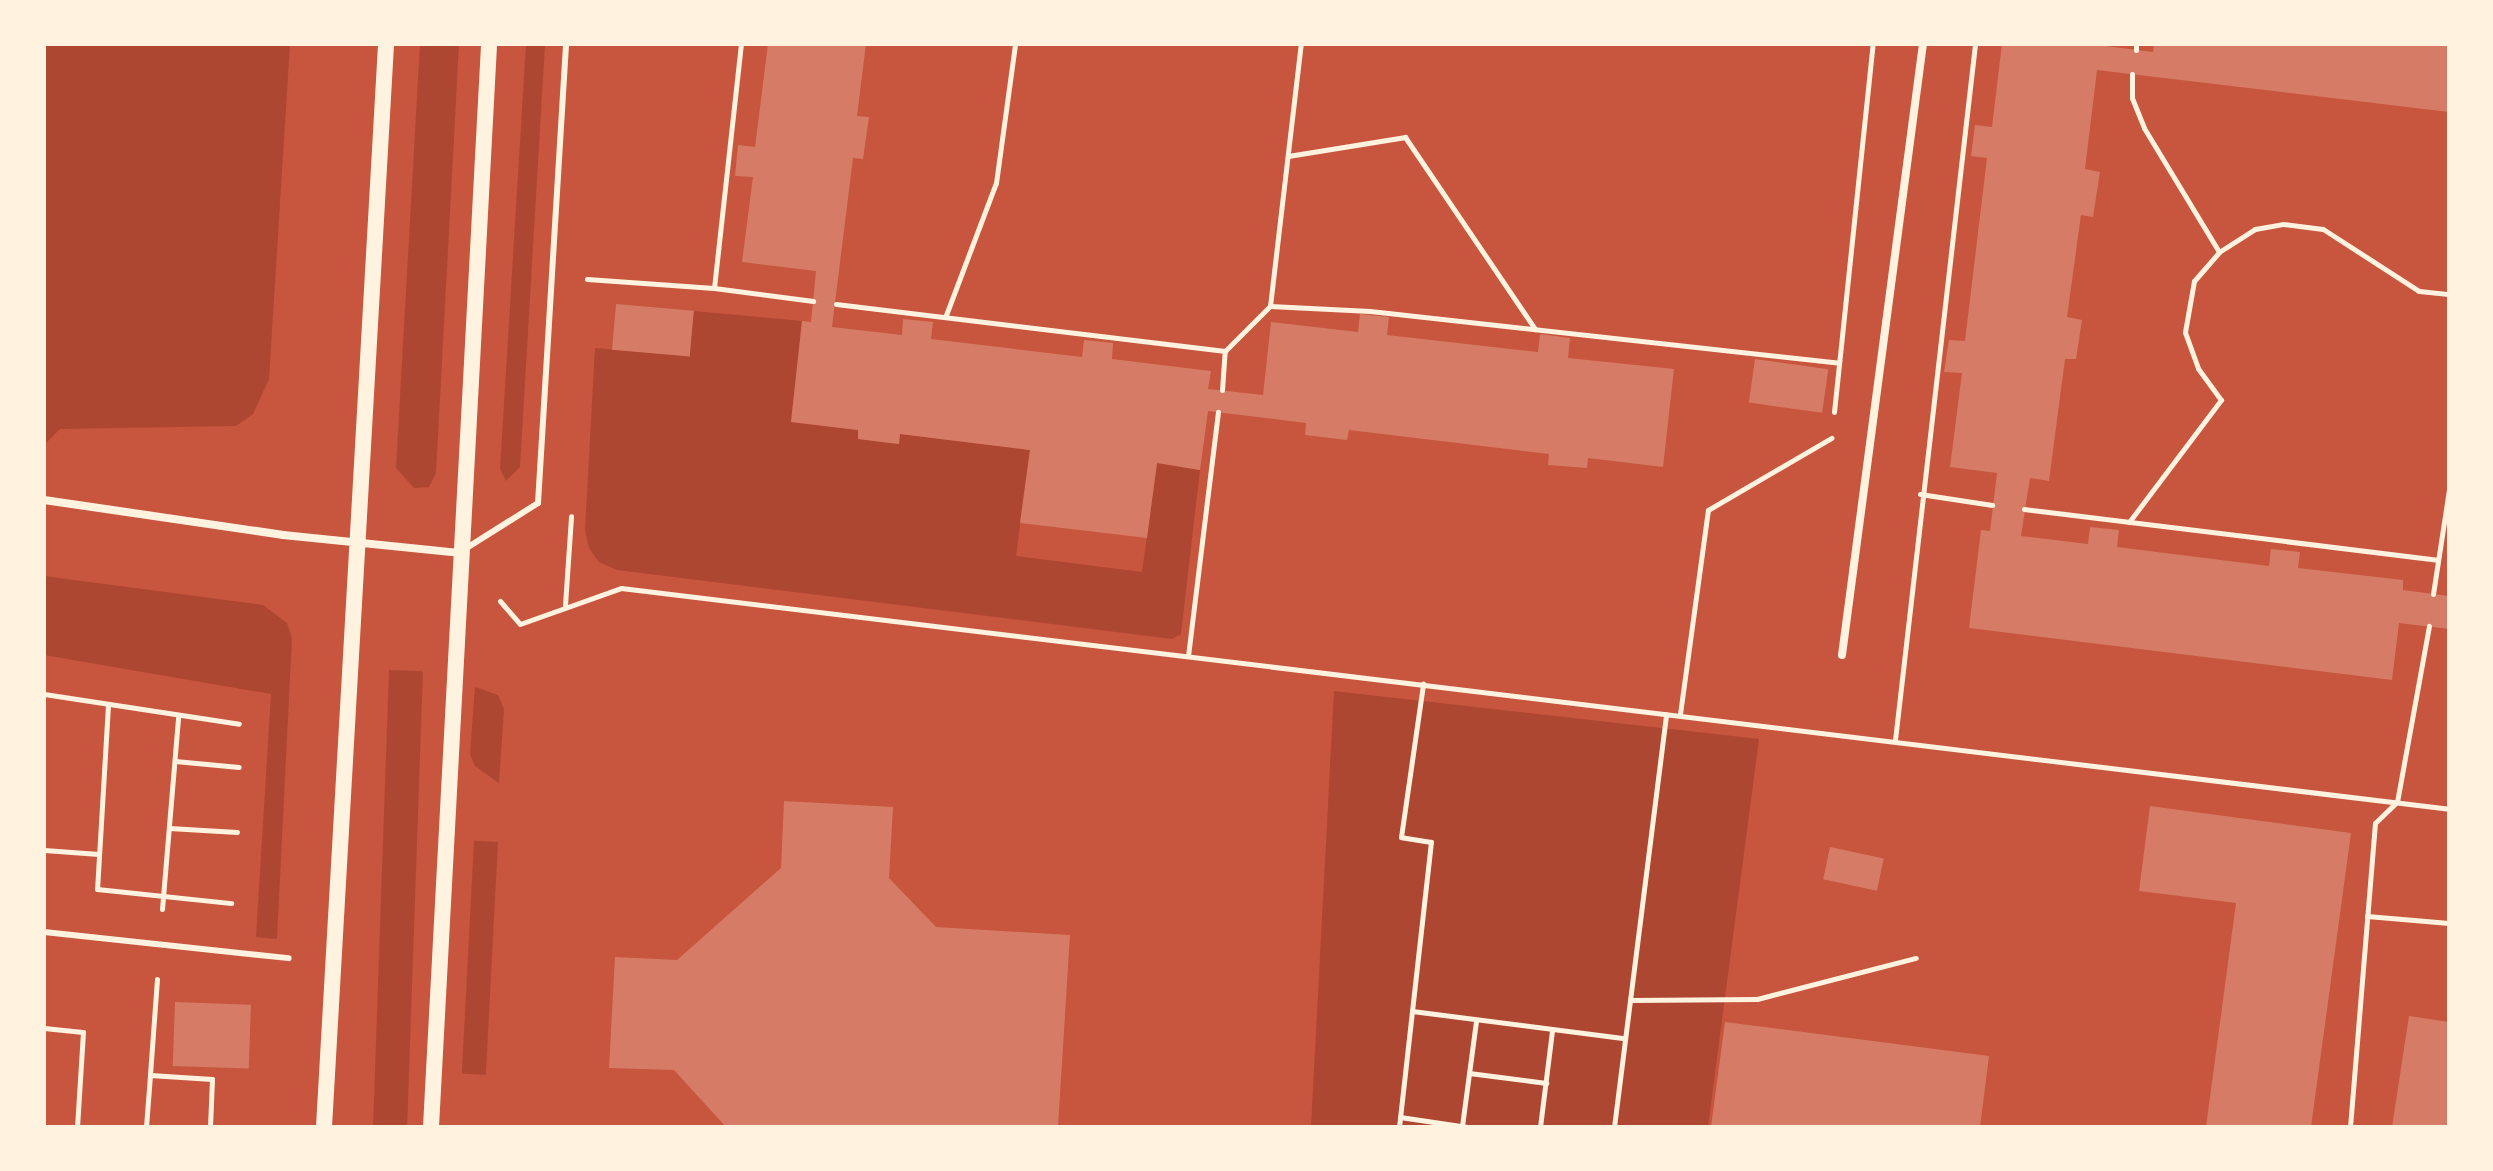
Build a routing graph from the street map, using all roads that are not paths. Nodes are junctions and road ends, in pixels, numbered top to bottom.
1 (386, 44) edge
2 (489, 44) edge
3 (566, 44) edge
4 (1923, 44) edge
5 (44, 500) edge
6 (358, 544) junction
7 (459, 553) junction
8 (1842, 655) dead end
9 (44, 932) edge
10 (289, 958) dead end
11 (324, 1127) edge
12 (431, 1127) edge

1 - 6 main road
2 - 7 main road
3 - 7 lane
4 - 8 street
5 - 6 street
6 - 7 street
6 - 11 main road
7 - 12 main road
9 - 10 lane

